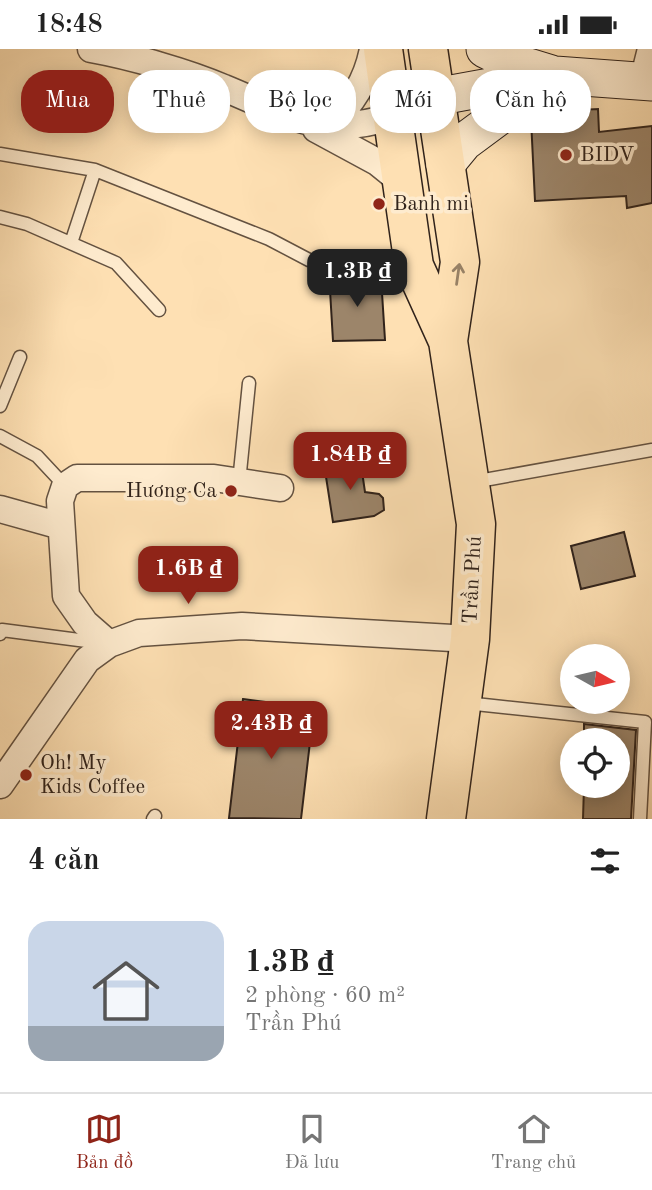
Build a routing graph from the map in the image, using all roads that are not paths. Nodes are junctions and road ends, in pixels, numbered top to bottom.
1 (90, 49) edge
2 (373, 49) edge
3 (383, 49) edge
4 (428, 49) edge
5 (485, 49) edge
6 (386, 70) edge
7 (431, 70) edge
8 (539, 70) edge
9 (649, 71) edge
10 (591, 73) edge
11 (356, 95) edge
12 (244, 96) edge
13 (323, 133) edge
14 (396, 133) edge
15 (440, 133) edge
16 (476, 133) edge
17 (0, 154) edge
18 (445, 165) junction
19 (95, 170) junction
20 (403, 183) junction
21 (0, 217) edge
22 (71, 243) junction
23 (414, 266) junction
24 (159, 310) dead end
25 (448, 341) junction
26 (20, 357) dead end
27 (249, 383) dead end
28 (0, 406) edge
29 (0, 436) edge
30 (652, 450) edge
31 (239, 482) junction
32 (470, 483) junction
33 (65, 486) junction
34 (280, 488) dead end
35 (0, 509) edge
36 (61, 526) junction
37 (0, 634) edge
38 (470, 639) junction
39 (109, 644) junction
40 (461, 702) junction
41 (0, 785) edge
42 (446, 819) edge
43 (640, 819) edge

1 - 12 street
2 - 11 street
3 - 6 main road, Trần Phú
4 - 7 main road, Trần Phú
5 - 8 street
9 - 10 street
13 - 20 street
14 - 20 main road, Trần Phú
15 - 18 main road, Trần Phú
16 - 18 street
17 - 19 lane
25 -> 18 main road, Trần Phú
19 - 22 lane
19 - 23 lane
20 - 23 main road, Trần Phú
21 - 22 lane
22 - 24 lane
23 - 25 main road, Trần Phú
25 - 32 main road, Trần Phú
26 - 28 lane
27 - 31 lane
29 - 33 lane
30 - 32 lane
31 - 33 street
31 - 34 street
32 - 38 main road, Trần Phú
33 - 36 street
35 - 36 street
36 - 39 street
37 - 39 lane
38 - 39 street
38 - 40 main road, Trần Phú
39 - 41 street
40 - 42 main road, Trần Phú
40 - 43 lane

